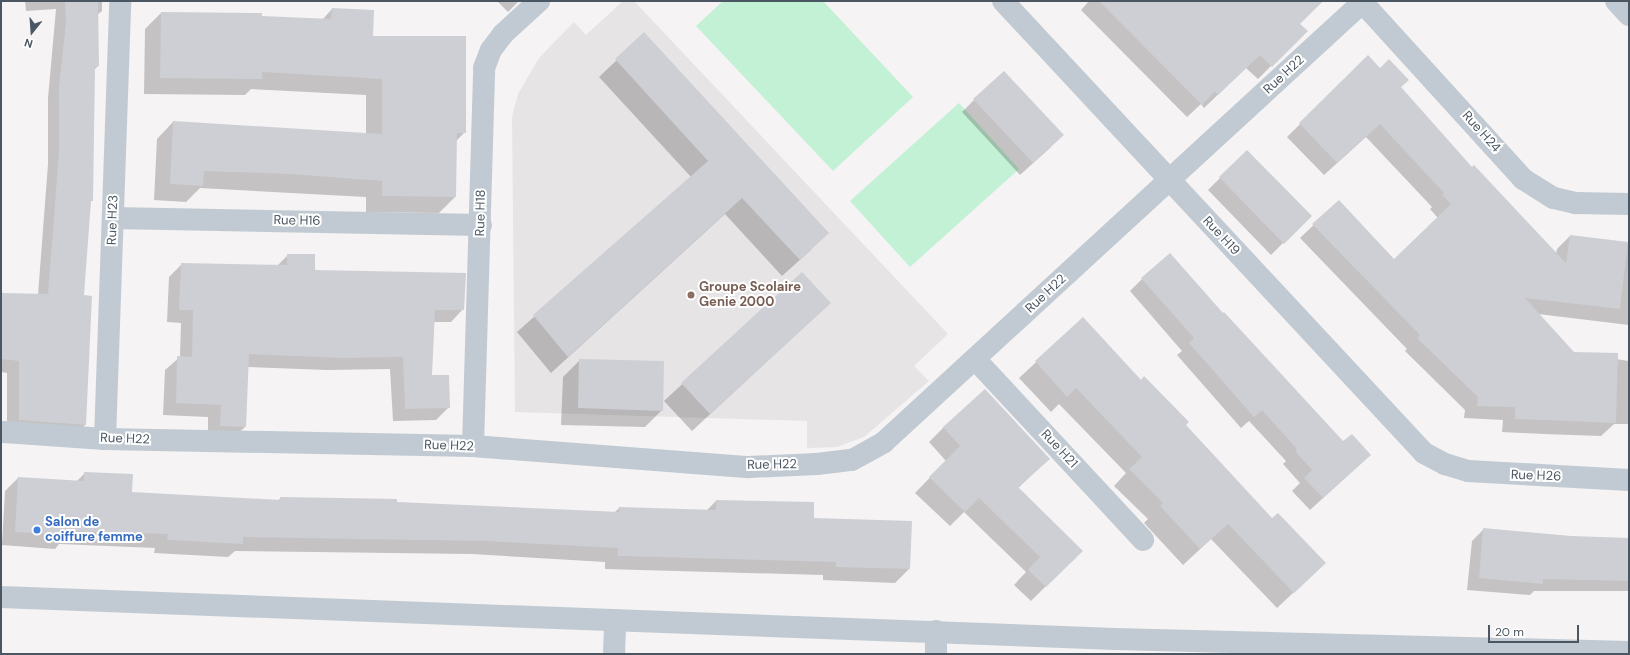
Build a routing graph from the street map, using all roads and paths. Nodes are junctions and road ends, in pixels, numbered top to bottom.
1 (120, 1) edge
2 (539, 1) edge
3 (1003, 1) edge
4 (1616, 1) edge
5 (1364, 2) edge
6 (1629, 14) edge
7 (1170, 180) junction
8 (1629, 204) edge
9 (113, 218) junction
10 (481, 225) junction
11 (976, 359) junction
12 (4, 432) dead end
13 (105, 439) junction
14 (473, 446) junction
15 (1445, 464) joint
16 (1629, 480) edge
17 (1143, 540) dead end
18 (1, 597) edge
19 (615, 620) junction
20 (936, 631) junction
21 (1259, 648) edge
22 (1574, 652) edge
23 (1629, 652) edge
24 (614, 654) edge
25 (936, 654) edge

1 - 9 street, Rue H23
2 - 10 street, Rue H18
3 - 7 street, Rue H19
4 - 6 street
5 - 7 street, Rue H22
5 - 8 street, Rue H24
7 - 11 street, Rue H22
7 - 15 street, Rue H19
9 - 10 street, Rue H16
9 - 13 street, Rue H23
10 - 14 street, Rue H18
11 - 14 street, Rue H22
11 - 17 street, Rue H21
12 - 13 street, Rue H22
13 - 14 street, Rue H22
15 - 16 street, Rue H26
18 - 19 street
19 - 20 street
19 - 24 street
20 - 21 street
20 - 25 street
21 - 22 street
22 - 23 street

